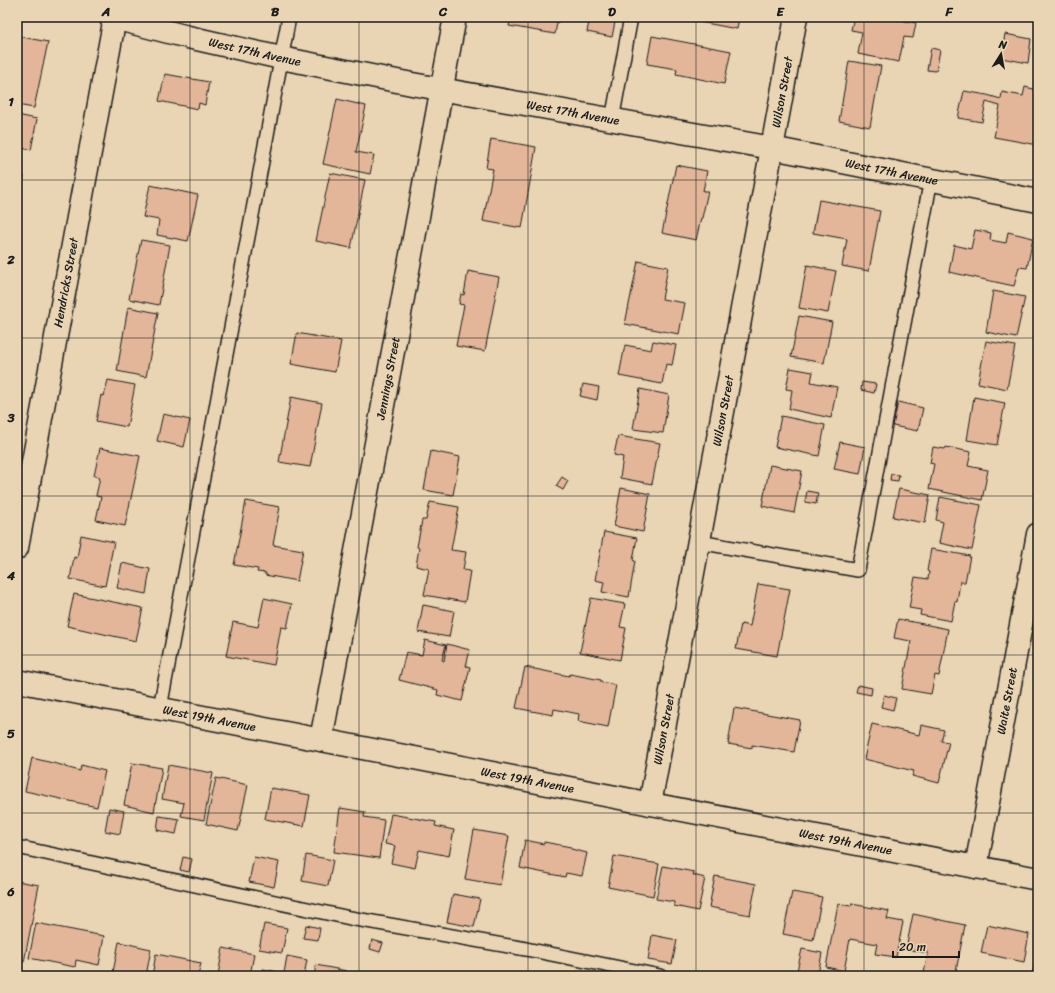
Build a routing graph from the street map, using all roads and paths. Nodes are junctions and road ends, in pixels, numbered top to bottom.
1 (114, 17) edge
2 (289, 17) edge
3 (455, 17) edge
4 (631, 17) edge
5 (796, 17) edge
6 (281, 58) junction
7 (442, 90) junction
8 (612, 120) junction
9 (772, 148) junction
10 (931, 179) junction
11 (1038, 201) edge
12 (1038, 534) edge
13 (699, 542) junction
14 (17, 548) edge
15 (17, 681) edge
16 (160, 708) junction
17 (321, 740) junction
18 (650, 804) junction
19 (17, 847) edge
20 (976, 867) junction
21 (1038, 879) edge
22 (660, 976) edge

1 - 6 street, West 17th Avenue
1 - 14 street, Hendricks Street
2 - 6 lane
3 - 7 street, Jennings Street
4 - 8 lane
5 - 9 street, Wilson Street
6 - 7 street, West 17th Avenue
6 - 16 lane
7 - 8 street, West 17th Avenue
7 - 17 street, Jennings Street
8 - 9 street, West 17th Avenue
9 - 10 street, West 17th Avenue
9 - 13 street, Wilson Street
10 - 11 street, West 17th Avenue
10 - 13 lane
12 - 20 street, Waite Street
13 - 18 street, Wilson Street
15 - 16 street, West 19th Avenue
16 - 17 street, West 19th Avenue
17 - 18 street, West 19th Avenue
18 - 20 street, West 19th Avenue
19 - 22 lane
20 - 21 street, West 19th Avenue

